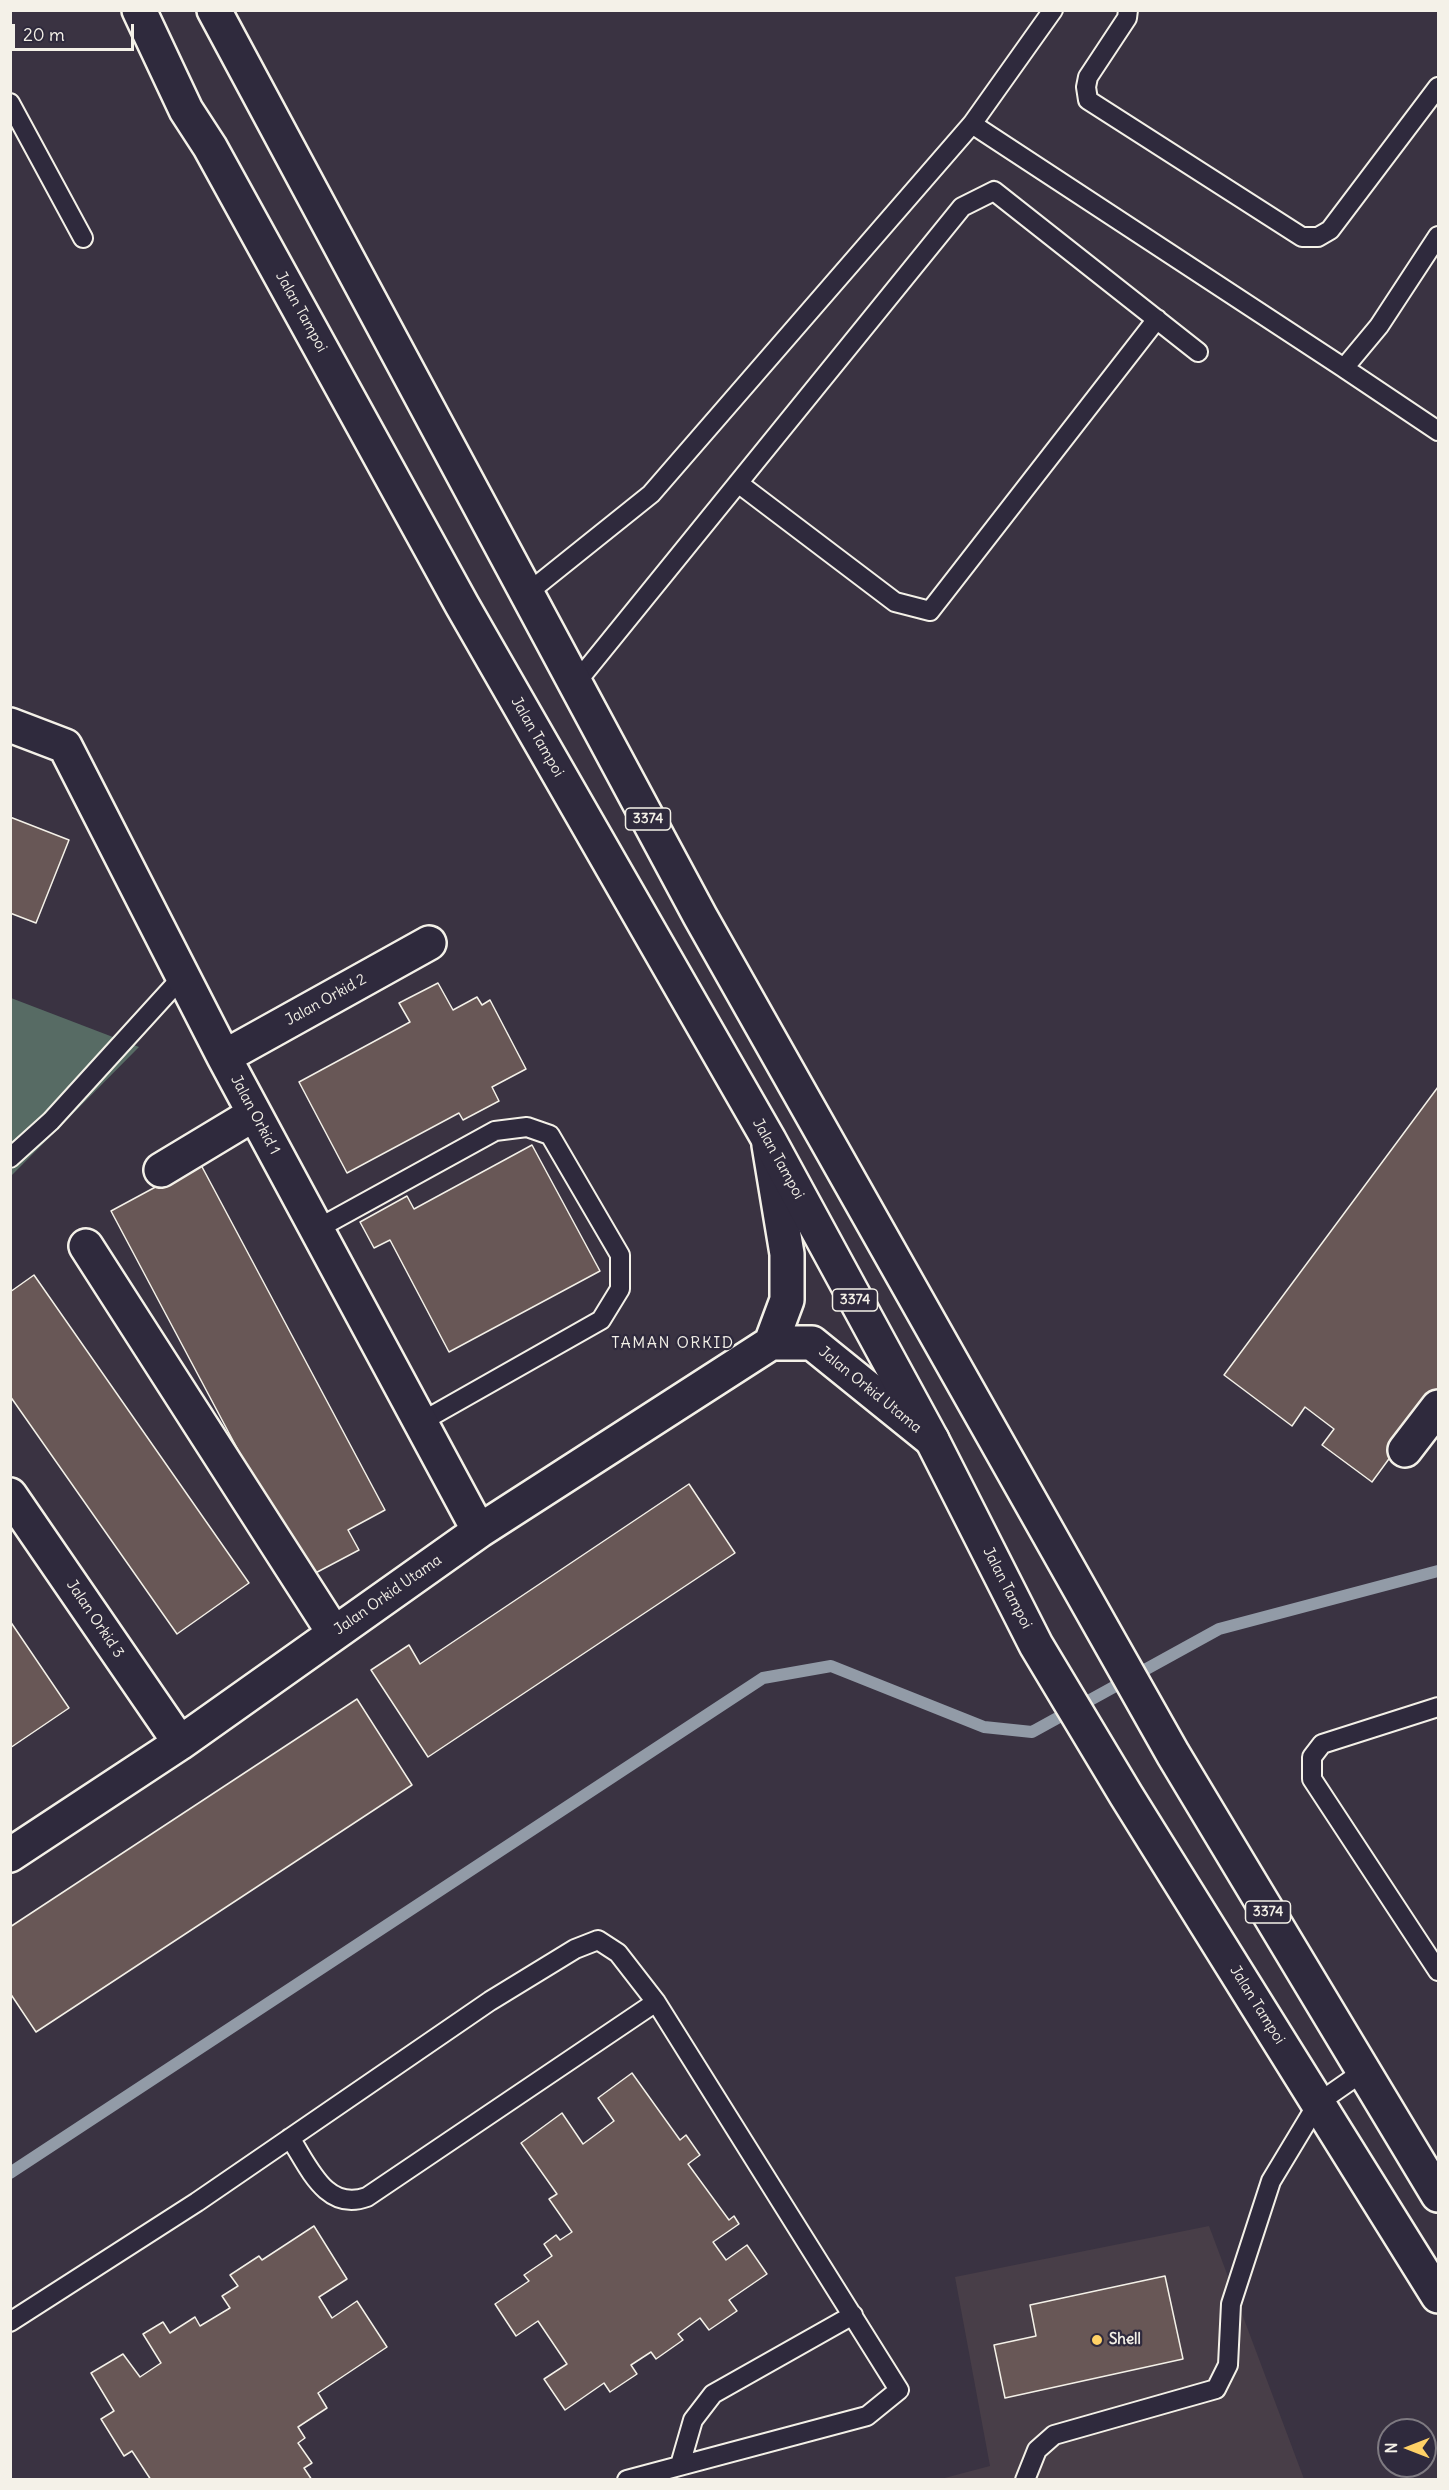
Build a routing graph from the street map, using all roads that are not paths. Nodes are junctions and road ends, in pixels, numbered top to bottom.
1 (139, 10) edge
2 (214, 10) edge
3 (1053, 10) edge
4 (1128, 10) edge
5 (1438, 87) edge
6 (10, 103) edge
7 (972, 124) junction
8 (1438, 236) edge
9 (83, 238) dead end
10 (1157, 319) junction
11 (1198, 352) dead end
12 (1344, 368) junction
13 (1438, 431) edge
14 (738, 483) junction
15 (525, 595) junction
16 (575, 684) junction
17 (10, 725) edge
18 (429, 943) dead end
19 (183, 976) junction
20 (224, 1057) junction
21 (254, 1114) junction
22 (769, 1140) junction
23 (10, 1158) edge
24 (162, 1170) dead end
25 (317, 1229) junction
26 (86, 1246) dead end
27 (771, 1343) junction
28 (1438, 1407) edge
29 (421, 1422) junction
30 (932, 1440) junction
31 (1405, 1450) dead end
32 (10, 1495) edge
33 (479, 1531) junction
34 (334, 1633) junction
35 (1438, 1707) edge
36 (180, 1743) junction
37 (11, 1853) edge
38 (1438, 1971) edge
39 (656, 2002) junction
40 (1364, 2071) junction
41 (1318, 2103) junction
42 (290, 2138) junction
43 (1438, 2195) edge
44 (1438, 2295) edge
45 (853, 2315) junction
46 (10, 2322) edge
47 (680, 2466) junction
48 (627, 2480) edge
49 (1025, 2480) edge

1 - 22 main road, Jalan Tampoi / 3374
2 - 15 main road, 3374
3 - 7 lane
4 - 5 lane
6 - 9 lane
7 - 12 lane
7 - 15 lane
8 - 12 lane
10 - 11 lane
10 - 14 lane
10 - 14 lane
12 - 13 lane
14 - 16 lane
15 - 16 main road, 3374
16 - 40 main road, 3374
17 - 19 main road, Jalan Orkid 1
18 - 20 main road, Jalan Orkid 2
19 - 20 main road, Jalan Orkid 1
19 - 23 lane
20 - 21 main road, Jalan Orkid 1
21 - 24 main road
21 - 25 main road, Jalan Orkid 1
22 - 27 main road
22 - 30 main road, Jalan Tampoi / 3374
25 - 29 main road, Jalan Orkid 1
25 - 29 lane
26 - 34 main road
27 - 30 main road, Jalan Orkid Utama
27 - 33 main road, Jalan Orkid Utama
28 - 31 main road
29 - 33 main road, Jalan Orkid 1
30 - 41 main road, Jalan Tampoi / 3374
32 - 36 main road, Jalan Orkid 3
33 - 34 main road, Jalan Orkid Utama
34 - 36 main road, Jalan Orkid Utama
35 - 38 lane
36 - 37 main road, Jalan Orkid Utama
39 - 42 lane
39 - 42 lane
39 - 45 lane
40 - 41 lane
40 - 43 main road, 3374
41 - 44 main road, Jalan Tampoi / 3374
41 - 49 lane
42 - 46 lane
45 - 47 lane
45 - 47 lane
47 - 48 lane

